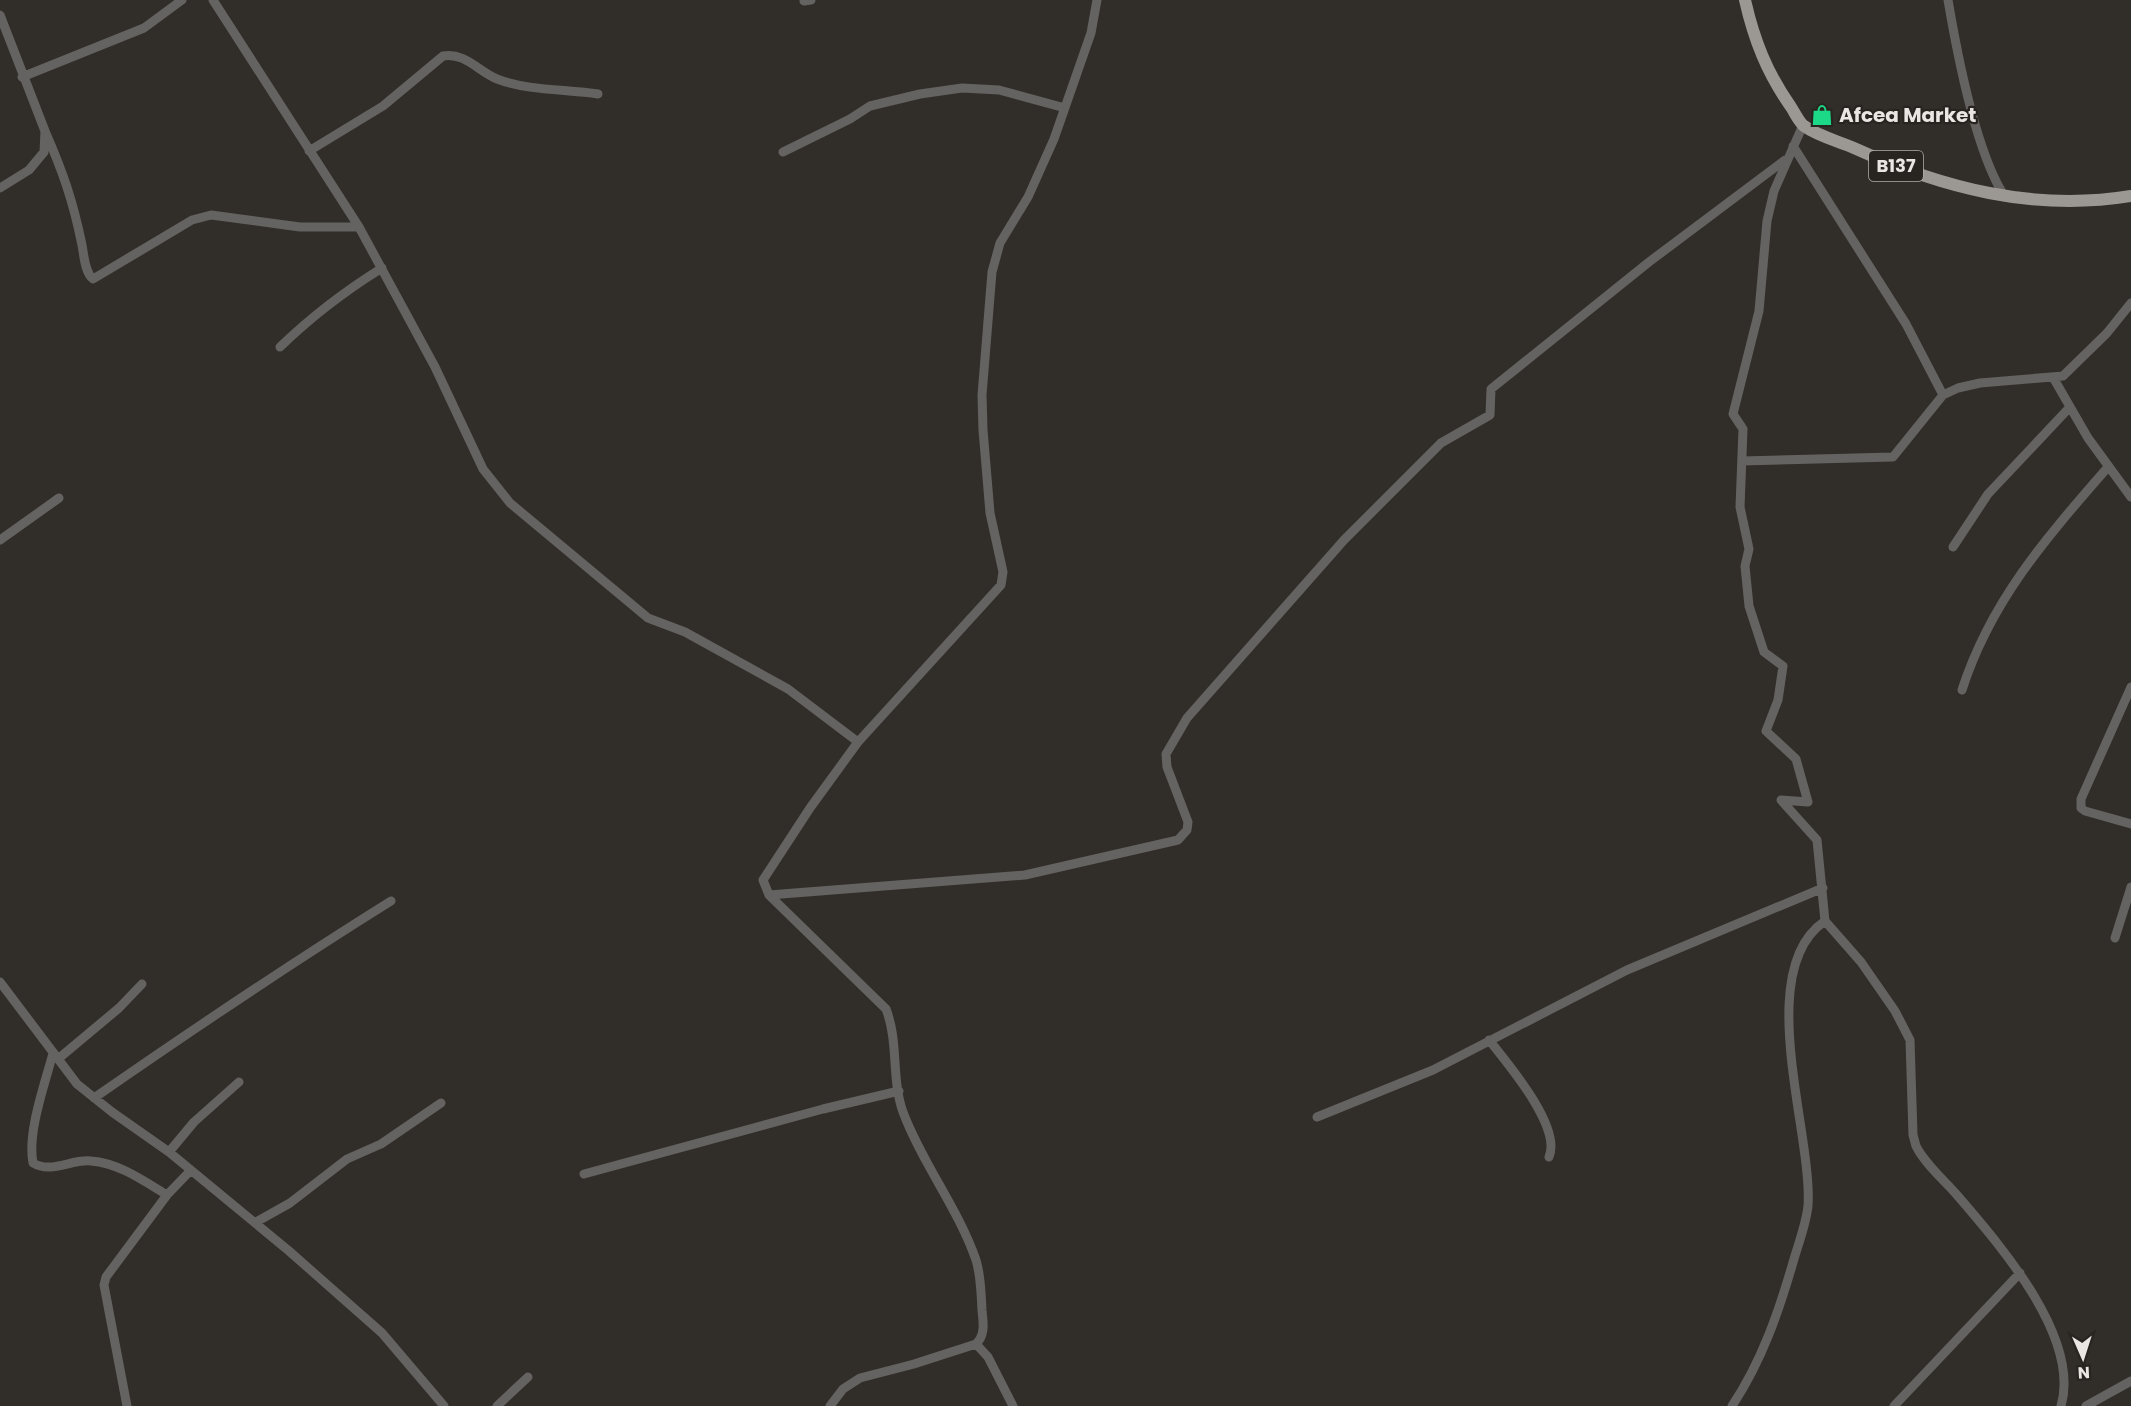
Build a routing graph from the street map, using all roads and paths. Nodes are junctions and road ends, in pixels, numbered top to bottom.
1 (182, 0) edge
2 (213, 0) edge
3 (1097, 0) edge
4 (1745, 0) edge
5 (1948, 0) edge
6 (0, 15) edge
7 (1, 26) edge
8 (22, 77) junction
9 (598, 94) dead end
10 (1065, 108) junction
11 (1803, 125) junction
12 (45, 131) junction
13 (1793, 146) junction
14 (309, 151) junction
15 (783, 152) dead end
16 (1787, 159) junction
17 (0, 188) edge
18 (2131, 196) edge
19 (2005, 197) junction
20 (359, 227) junction
21 (382, 268) junction
22 (2131, 303) edge
23 (280, 347) dead end
24 (2054, 379) junction
25 (1943, 395) junction
26 (2070, 407) junction
27 (1742, 461) junction
28 (2108, 467) junction
29 (2131, 497) edge
30 (59, 498) dead end
31 (0, 540) edge
32 (1953, 547) dead end
33 (2131, 687) edge
34 (1962, 690) dead end
35 (858, 742) junction
36 (2131, 824) edge
37 (2131, 887) edge
38 (1823, 888) junction
39 (769, 895) junction
40 (391, 901) dead end
41 (1825, 921) junction
42 (2115, 938) dead end
43 (0, 982) edge
44 (142, 984) dead end
45 (1490, 1040) junction
46 (56, 1056) junction
47 (239, 1082) dead end
48 (899, 1091) junction
49 (94, 1098) junction
50 (441, 1103) dead end
51 (1317, 1117) dead end
52 (169, 1152) junction
53 (1549, 1157) dead end
54 (191, 1170) junction
55 (584, 1174) dead end
56 (167, 1195) junction
57 (256, 1222) junction
58 (2020, 1273) junction
59 (976, 1344) junction
60 (528, 1377) dead end
61 (2131, 1381) edge
62 (127, 1406) edge
63 (444, 1406) edge
64 (497, 1406) edge
65 (830, 1406) edge
66 (1013, 1406) edge
67 (1732, 1406) edge
68 (1894, 1406) edge
69 (2061, 1406) edge
70 (2086, 1406) edge

1 - 8 street
2 - 14 street
3 - 10 street
4 - 11 main road
5 - 19 street
6 - 7 street
7 - 8 street
8 - 12 street
9 - 14 street
10 - 15 street
10 - 35 street
11 - 13 street
11 - 19 main road, B137
12 - 17 street
12 - 20 street
13 - 16 street
13 - 25 street
14 - 20 street
16 - 27 street
16 - 39 street
18 - 19 main road, B137
20 - 21 street
21 - 23 street
21 - 35 street
22 - 24 street
24 - 25 street
24 - 26 street
25 - 27 street
26 - 28 street
26 - 32 street
27 - 38 street
28 - 29 street
28 - 34 street
30 - 31 street
33 - 36 street
35 - 39 street
37 - 42 street
38 - 41 street
38 - 45 street
39 - 48 street
40 - 49 street
41 - 58 street
41 - 67 street
43 - 46 street
44 - 46 street
45 - 51 street
45 - 53 street
46 - 49 street
46 - 56 street
47 - 52 street
48 - 55 street
48 - 59 street
49 - 52 street
50 - 57 street
52 - 54 street
54 - 56 street
54 - 57 street
56 - 62 street
57 - 63 street
58 - 68 street
58 - 69 street
59 - 65 street
59 - 66 street
60 - 64 street
61 - 70 street

